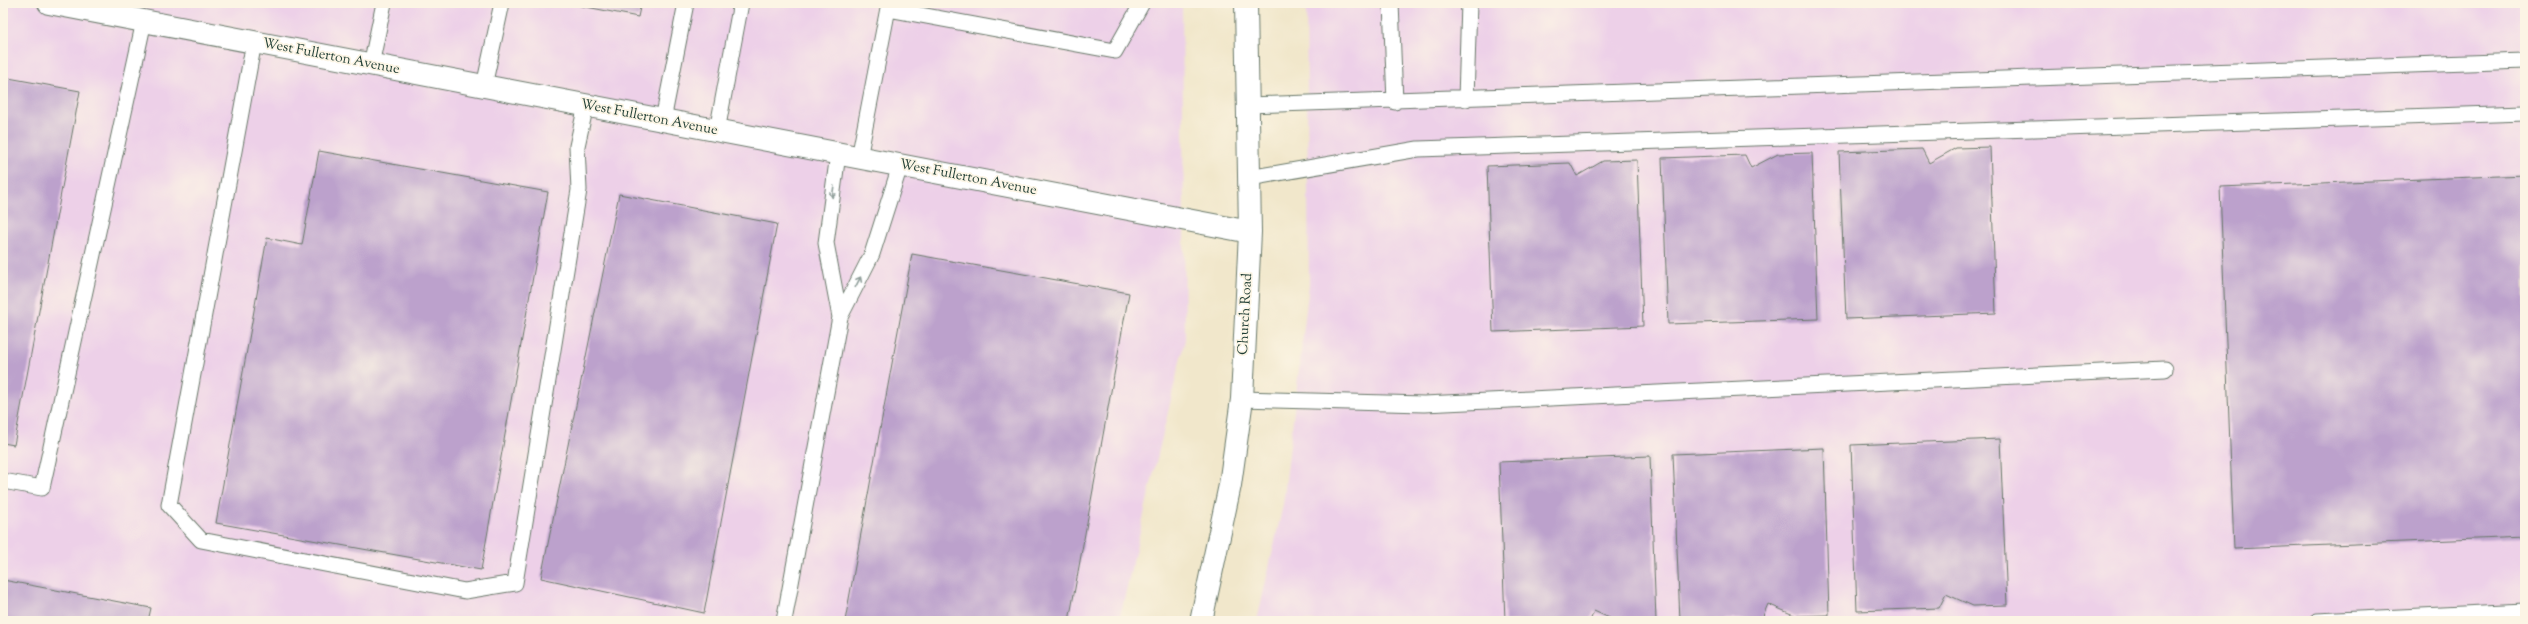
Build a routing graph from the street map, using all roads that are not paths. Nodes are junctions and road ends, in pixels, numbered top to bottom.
1 (49, 3) edge
2 (384, 3) edge
3 (502, 3) edge
4 (686, 3) edge
5 (741, 3) edge
6 (1142, 3) edge
7 (1246, 3) edge
8 (1391, 3) edge
9 (1469, 3) edge
10 (888, 6) edge
11 (105, 8) edge
12 (144, 21) junction
13 (254, 42) junction
14 (2525, 62) edge
15 (372, 65) junction
16 (484, 86) junction
17 (1466, 100) junction
18 (1395, 102) junction
19 (586, 106) junction
20 (1248, 106) junction
21 (2525, 113) edge
22 (663, 120) junction
23 (717, 131) junction
24 (849, 156) junction
25 (900, 166) junction
26 (1249, 178) junction
27 (1250, 232) junction
28 (840, 317) junction
29 (2165, 369) dead end
30 (1242, 399) junction
31 (3, 481) edge
32 (2525, 611) edge
33 (784, 621) edge
34 (1201, 621) edge
35 (2317, 621) edge

1 - 11 street, West Fullerton Avenue
2 - 15 lane
3 - 16 lane
4 - 22 lane
5 - 23 lane
6 - 10 lane
7 - 20 street, Church Road
8 - 18 lane
9 - 17 lane
10 - 24 lane
11 - 12 street, West Fullerton Avenue
12 - 13 street, West Fullerton Avenue
12 - 31 lane
13 - 15 street, West Fullerton Avenue
13 - 19 lane
14 - 17 lane
15 - 16 street, West Fullerton Avenue
16 - 19 street, West Fullerton Avenue
17 - 18 lane
18 - 20 lane
19 - 22 street, West Fullerton Avenue
20 - 26 street, Church Road
21 - 26 lane
22 - 23 street, West Fullerton Avenue
23 - 24 street, West Fullerton Avenue
24 - 25 street, West Fullerton Avenue
24 -> 28 lane
25 - 27 street, West Fullerton Avenue
28 -> 25 lane
26 - 27 street, Church Road
27 - 30 street, Church Road
28 - 33 lane
29 - 30 lane
30 - 34 street, Church Road
32 - 35 lane

